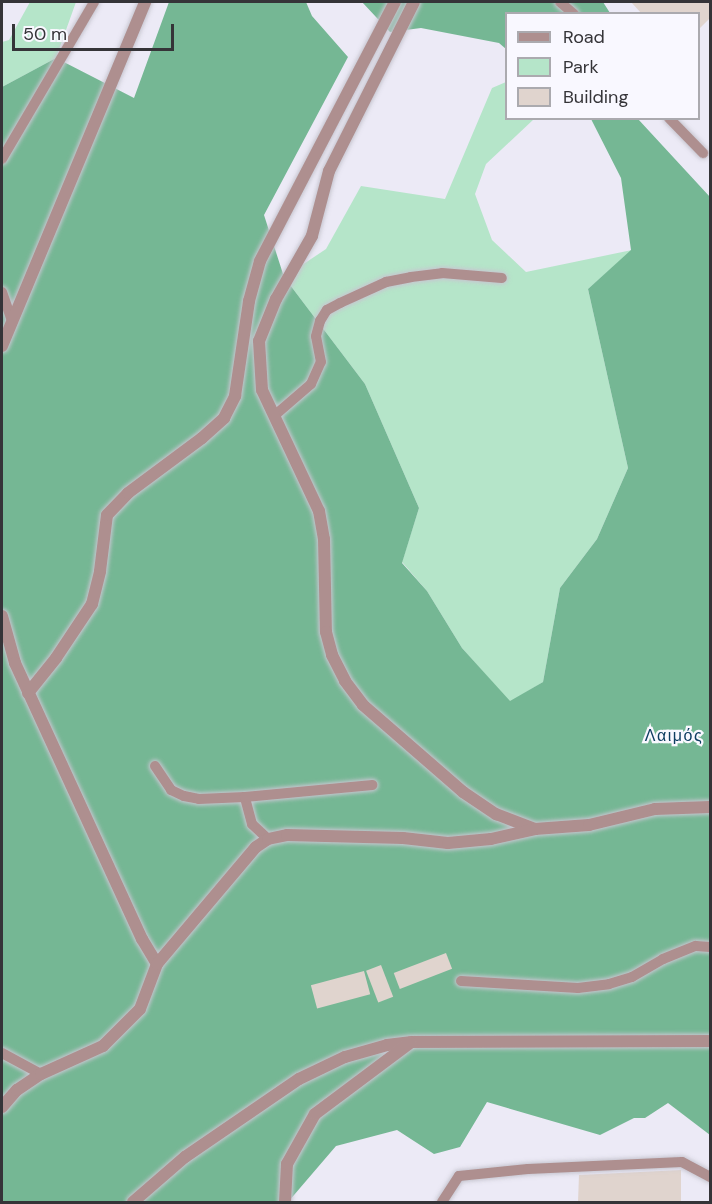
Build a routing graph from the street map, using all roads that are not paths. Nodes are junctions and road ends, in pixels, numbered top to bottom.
1 (94, 2) edge
2 (145, 2) edge
3 (395, 2) edge
4 (414, 2) edge
5 (560, 2) edge
6 (572, 12) edge
7 (671, 120) edge
8 (703, 153) dead end
9 (2, 159) edge
10 (502, 278) dead end
11 (2, 292) edge
12 (11, 318) junction
13 (2, 346) edge
14 (274, 416) junction
15 (2, 616) edge
16 (28, 693) junction
17 (155, 766) dead end
18 (372, 785) dead end
19 (245, 797) junction
20 (711, 807) edge
21 (535, 829) junction
22 (268, 839) junction
23 (711, 947) edge
24 (157, 964) junction
25 (461, 981) dead end
26 (711, 1041) edge
27 (412, 1042) junction
28 (2, 1053) edge
29 (41, 1074) junction
30 (2, 1107) edge
31 (711, 1177) edge
32 (132, 1203) edge
33 (285, 1203) edge
34 (442, 1203) edge

1 - 9 lane
2 - 12 street
3 - 16 street
4 - 14 street
5 - 6 lane
7 - 8 lane
10 - 14 lane
11 - 12 lane
12 - 13 street
14 - 21 street
15 - 16 street
16 - 24 street
17 - 19 lane
18 - 19 lane
19 - 22 lane
20 - 21 street
21 - 22 street
22 - 24 street
23 - 25 lane
24 - 29 street
26 - 27 street
27 - 32 street
27 - 33 street
28 - 29 lane
29 - 30 street
31 - 34 lane

